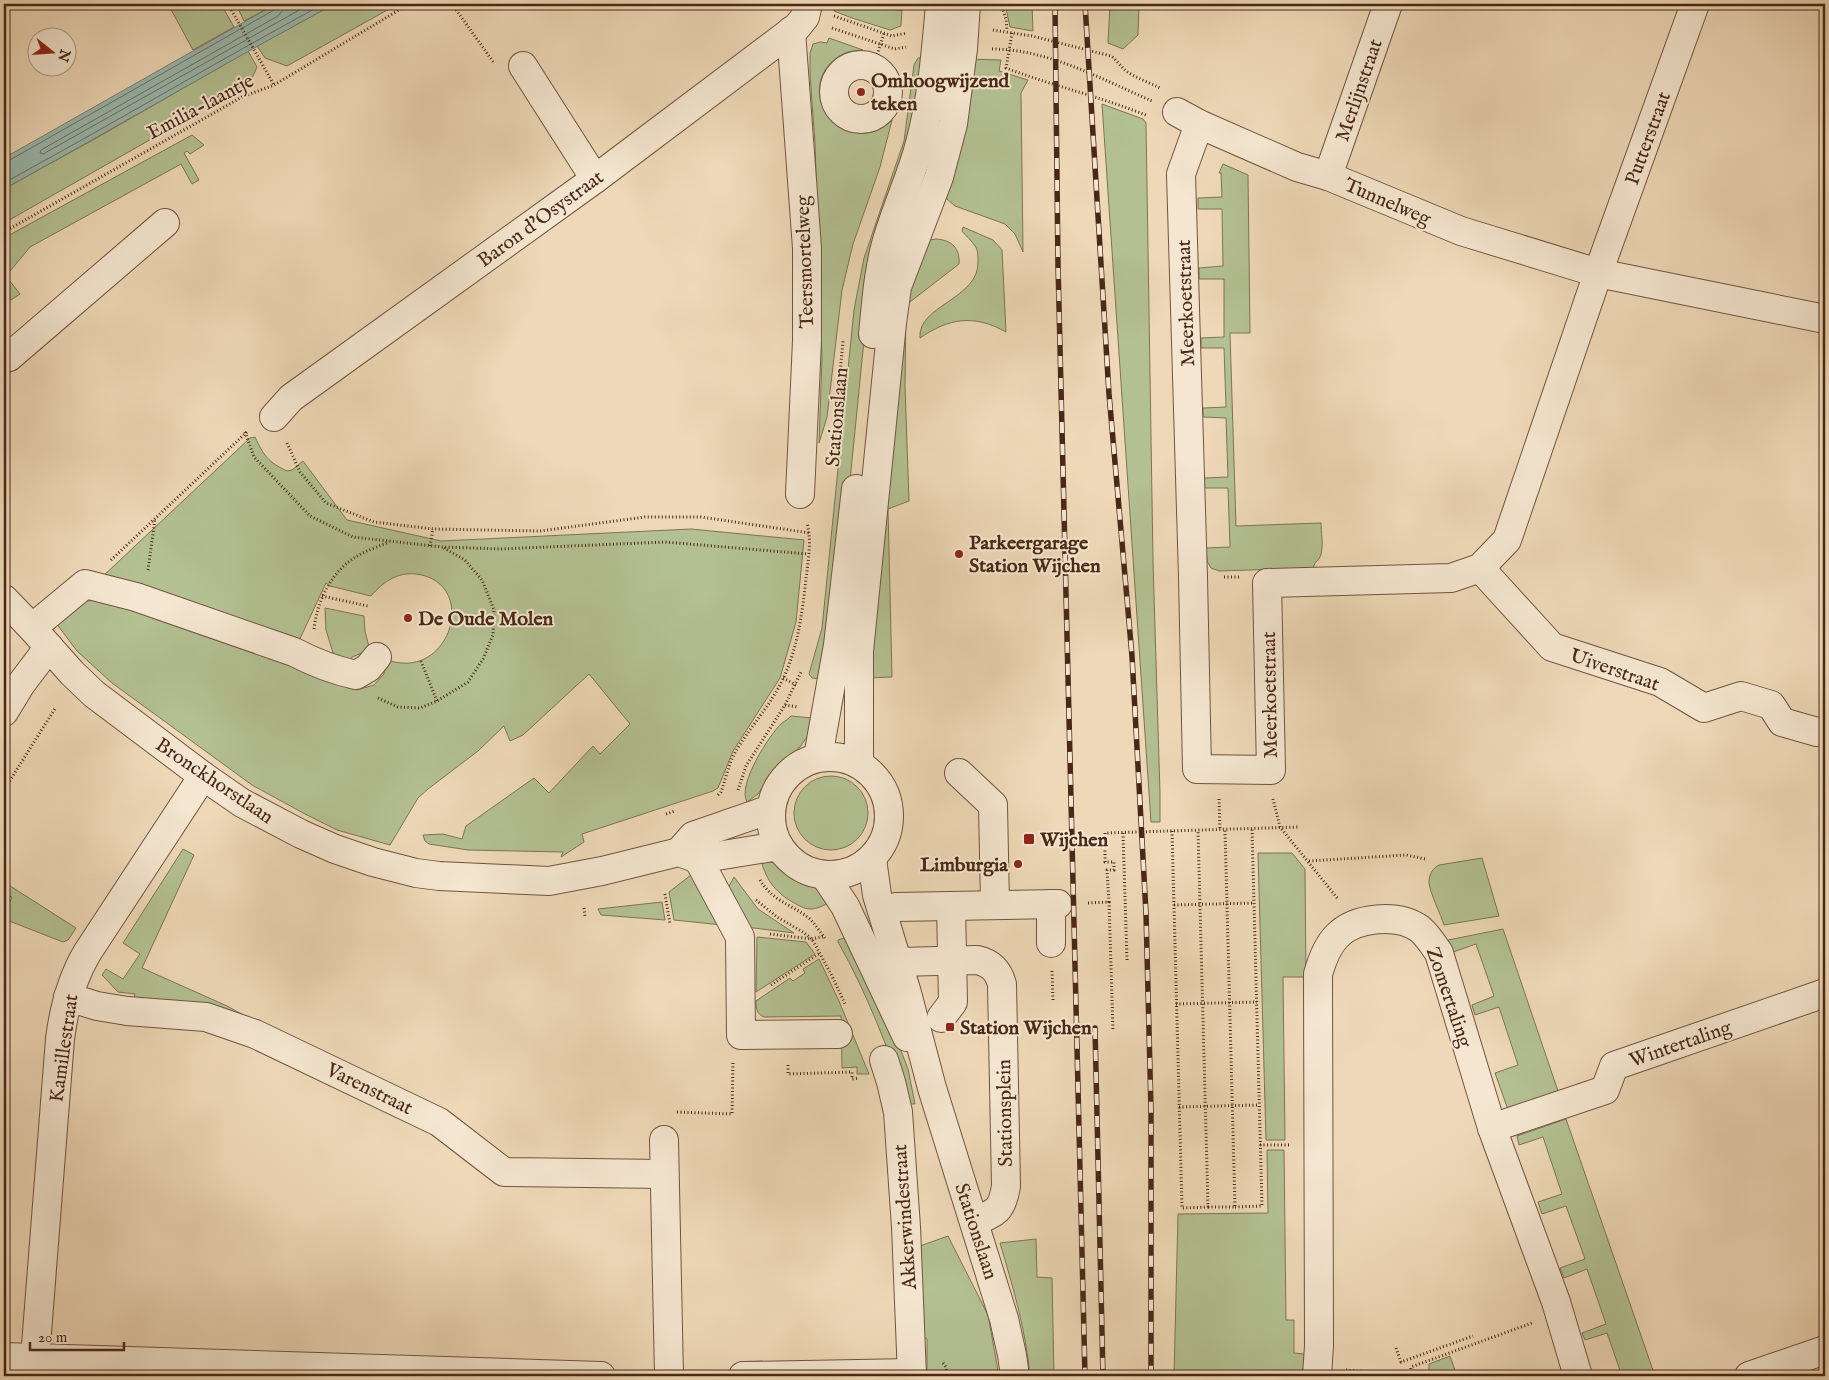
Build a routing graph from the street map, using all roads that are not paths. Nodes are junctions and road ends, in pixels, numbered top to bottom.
1 (940, 4) edge
2 (966, 4) edge
3 (1388, 4) edge
4 (1695, 4) edge
5 (803, 15) edge
6 (523, 66) road end
7 (1180, 108) joint
8 (1328, 176) junction
9 (595, 179) junction
10 (165, 223) dead end
11 (1598, 273) junction
12 (1825, 319) edge
13 (4, 355) edge
14 (274, 417) road end
15 (866, 486) junction
16 (800, 494) dead end
17 (1480, 568) junction
18 (4, 599) edge
19 (41, 638) junction
20 (376, 657) dead end
21 (4, 712) edge
22 (1825, 730) edge
23 (818, 757) junction
24 (858, 763) junction
25 (959, 773) dead end
26 (203, 776) junction
27 (771, 809) junction
28 (778, 846) junction
29 (690, 849) junction
30 (872, 859) junction
31 (825, 876) junction
32 (995, 905) junction
33 (951, 906) junction
34 (891, 910) dead end
35 (1051, 943) dead end
36 (952, 960) junction
37 (898, 962) junction
38 (1825, 993) edge
39 (68, 997) junction
40 (941, 1018) dead end
41 (838, 1034) dead end
42 (887, 1069) road end
43 (932, 1088) junction
44 (1492, 1128) junction
45 (664, 1140) road end
46 (664, 1174) junction
47 (974, 1222) junction
48 (1825, 1350) edge
49 (4, 1357) edge
50 (35, 1358) junction
51 (1318, 1372) edge
52 (912, 1374) edge
53 (521, 1375) edge
54 (601, 1376) edge
55 (669, 1376) edge
56 (743, 1376) edge
57 (1015, 1376) edge
58 (1578, 1376) edge
59 (1749, 1376) edge

1 - 15 street, Stationslaan
2 - 15 street, Stationslaan
3 - 8 street, Merlijnstraat
4 - 11 street, Putterstraat
5 - 9 street, Baron d'Osystraat
5 - 16 street, Teersmortelweg
6 - 9 street
7 - 8 street, Tunnelweg
7 - 17 street, Meerkoetstraat
8 - 11 street, Tunnelweg
9 - 14 street, Baron d'Osystraat
10 - 13 street
11 - 12 street, Tunnelweg
11 - 17 street
15 - 23 street, Stationslaan
15 - 24 street, Stationslaan
17 - 22 street, Uiverstraat
18 - 19 street, Bronckhorstlaan
19 - 20 street
19 - 21 street
19 - 26 street, Bronckhorstlaan
23 - 24 street
23 - 27 street
24 - 30 street
25 - 32 street
26 - 29 street, Bronckhorstlaan
26 - 39 street, Kamillestraat
27 - 28 street
27 - 29 street, Bronckhorstlaan
28 - 29 street, Bronckhorstlaan
28 - 31 street
29 - 41 street
30 - 31 street
30 - 37 street, Stationslaan
31 - 43 street, Stationslaan
32 - 33 street
32 - 35 street
33 - 34 street
33 - 36 street
36 - 37 street, Stationsplein
36 - 40 street
36 - 47 street, Stationsplein
37 - 43 street, Stationslaan
38 - 44 street, Wintertaling
39 - 46 street, Varenstraat
39 - 50 street, Kamillestraat
42 - 52 street, Akkerwindestraat
43 - 47 street, Stationslaan
44 - 51 street, Zomertaling
44 - 58 street, Zomertaling
45 - 46 street
46 - 55 street
47 - 57 street, Stationslaan
48 - 59 street
49 - 50 street
50 - 53 street
52 - 56 street
53 - 54 street

